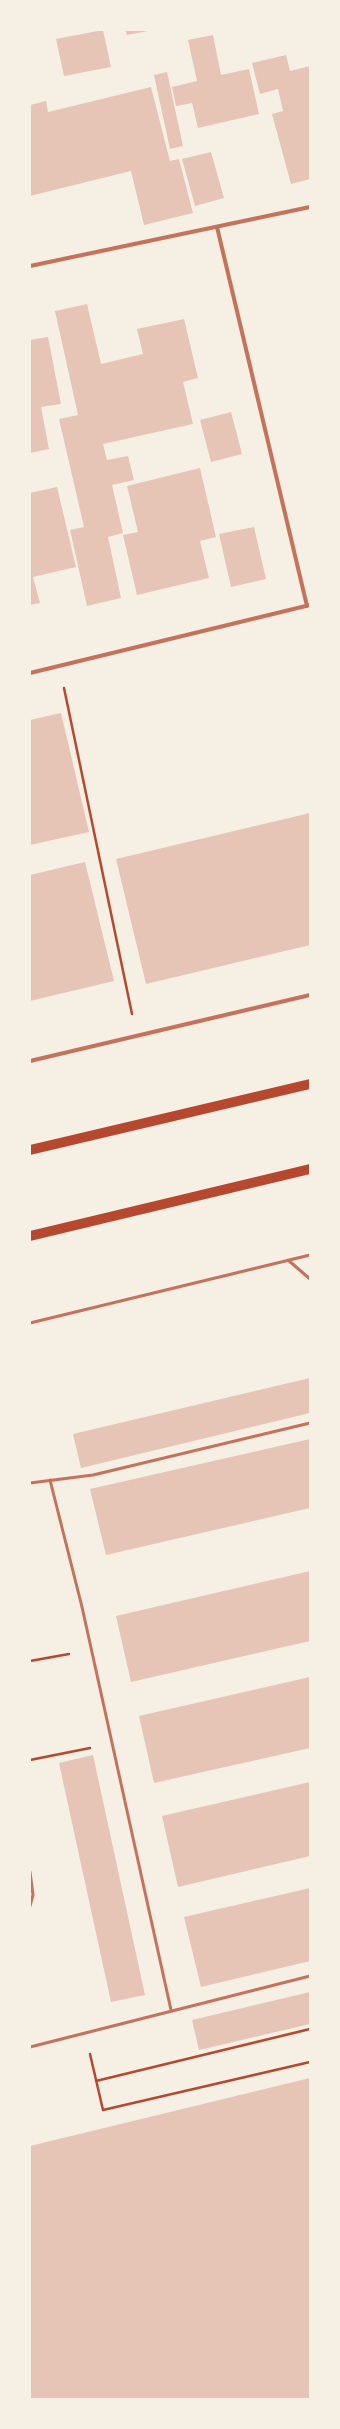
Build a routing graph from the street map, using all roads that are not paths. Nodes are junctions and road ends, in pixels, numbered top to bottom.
1 (310, 207) edge
2 (217, 227) junction
3 (30, 266) edge
4 (309, 606) edge
5 (30, 673) edge
6 (310, 995) edge
7 (30, 1061) edge
8 (310, 1084) edge
9 (30, 1150) edge
10 (310, 1169) edge
11 (30, 1236) edge
12 (310, 1255) edge
13 (288, 1260) junction
14 (310, 1279) edge
15 (30, 1322) edge
16 (310, 1423) edge
17 (50, 1480) junction
18 (30, 1483) edge
19 (30, 1872) edge
20 (30, 1906) edge
21 (310, 1976) edge
22 (171, 2010) junction
23 (30, 2046) edge

1 - 2 street
2 - 3 street
2 - 4 street
4 - 5 street
6 - 7 street
8 - 9 main road
10 - 11 main road
12 - 13 lane
13 - 14 lane
13 - 15 lane
16 - 17 lane
17 - 18 lane
17 - 22 lane
19 - 20 lane
21 - 22 lane
22 - 23 lane

